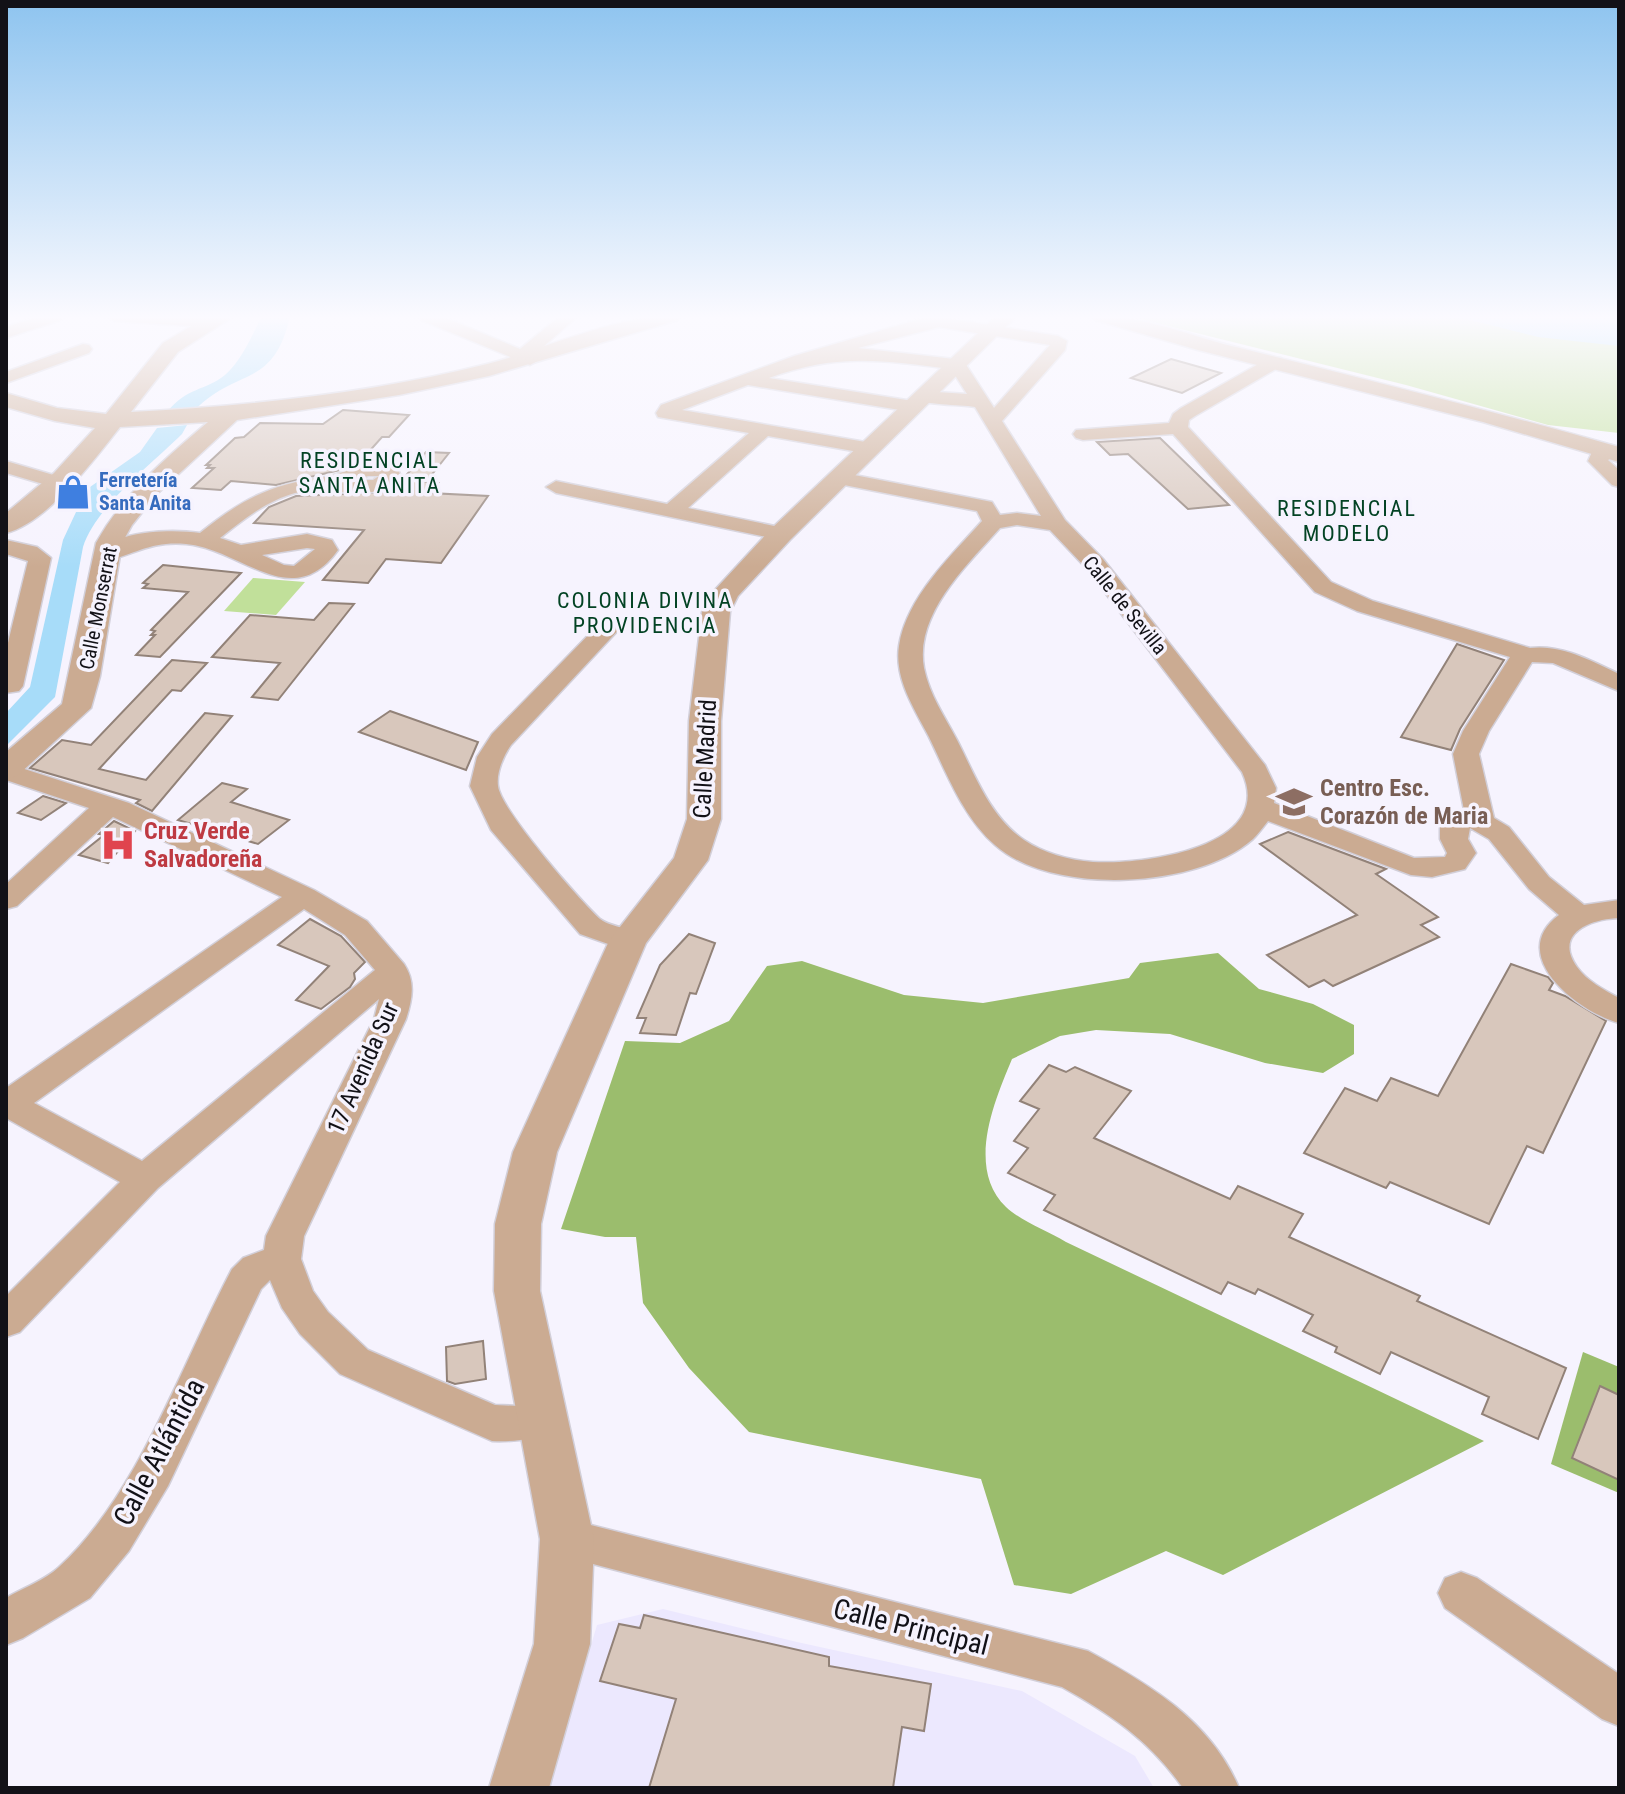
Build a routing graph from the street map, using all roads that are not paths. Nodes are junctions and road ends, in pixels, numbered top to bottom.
1 (6, 400) edge
2 (128, 400) edge
3 (322, 400) edge
4 (693, 400) edge
5 (899, 400) edge
6 (919, 400) edge
7 (933, 400) edge
8 (960, 400) edge
9 (980, 400) edge
10 (999, 400) edge
11 (1209, 400) edge
12 (1425, 400) edge
13 (917, 402) junction
14 (987, 411) junction
15 (216, 416) junction
16 (113, 421) junction
17 (1178, 428) junction
18 (763, 431) junction
19 (1083, 434) dead end
20 (870, 448) junction
21 (1616, 452) edge
22 (6, 467) edge
23 (839, 478) junction
24 (1619, 481) edge
25 (333, 482) dead end
26 (60, 483) junction
27 (556, 487) dead end
28 (1006, 503) junction
29 (129, 510) junction
30 (672, 511) junction
31 (1057, 524) junction
32 (6, 525) edge
33 (781, 534) junction
34 (176, 536) junction
35 (204, 541) junction
36 (6, 547) edge
37 (239, 552) dead end
38 (107, 554) junction
39 (611, 625) dead end
40 (1528, 655) junction
41 (1619, 683) edge
42 (10, 686) dead end
43 (6, 770) edge
44 (109, 805) junction
45 (1261, 808) junction
46 (1480, 820) junction
47 (303, 896) junction
48 (6, 900) edge
49 (1619, 909) edge
50 (1578, 915) junction
51 (628, 941) junction
52 (393, 971) junction
53 (1619, 1012) edge
54 (7, 1104) edge
55 (145, 1179) junction
56 (282, 1259) junction
57 (6, 1321) edge
58 (541, 1419) junction
59 (567, 1539) junction
60 (1461, 1593) dead end
61 (6, 1623) edge
62 (1619, 1702) edge
63 (519, 1788) edge
64 (1214, 1788) edge

1 - 16 street
2 - 16 street
3 - 15 street
4 - 18 street
5 - 13 street
6 - 13 street, Calle Madrid
7 - 13 street
8 - 14 street
9 - 14 street, Calle de Sevilla
10 - 14 street
11 - 17 street
12 - 21 street
13 - 20 street, Calle Madrid
14 - 28 street, Calle de Sevilla
15 - 16 street
15 - 29 street, Calle Monserrat
16 - 26 street
17 - 19 street
17 - 40 street
18 - 20 street
18 - 30 street
20 - 23 street, Calle Madrid
21 - 24 street
22 - 26 street
23 - 28 street
23 - 33 street, Calle Madrid
25 - 35 street
26 - 32 street
27 - 30 street
28 - 31 street, Calle de Sevilla
28 - 31 street
28 - 45 street
29 - 34 street
29 - 38 street, Calle Monserrat
30 - 33 street
31 - 45 street, Calle de Sevilla
33 - 51 street, Calle Madrid
34 - 35 street
34 - 38 street
35 - 37 street
36 - 42 street
38 - 43 street, Calle Monserrat
39 - 51 street
40 - 41 street
40 - 46 street
43 - 44 street, 17 Avenida Sur
44 - 47 street, 17 Avenida Sur
44 - 48 street
45 - 46 street
46 - 50 street
47 - 52 street, 17 Avenida Sur
47 - 54 street
49 - 50 street
50 - 53 street
51 - 58 street, Calle Madrid
52 - 55 street
52 - 56 street, 17 Avenida Sur
54 - 55 street
55 - 57 street
56 - 58 street
56 - 61 street, Calle Atlántida
58 - 59 street, Calle Madrid
59 - 63 street, Calle Madrid
59 - 64 street, Calle Principal
60 - 62 street

